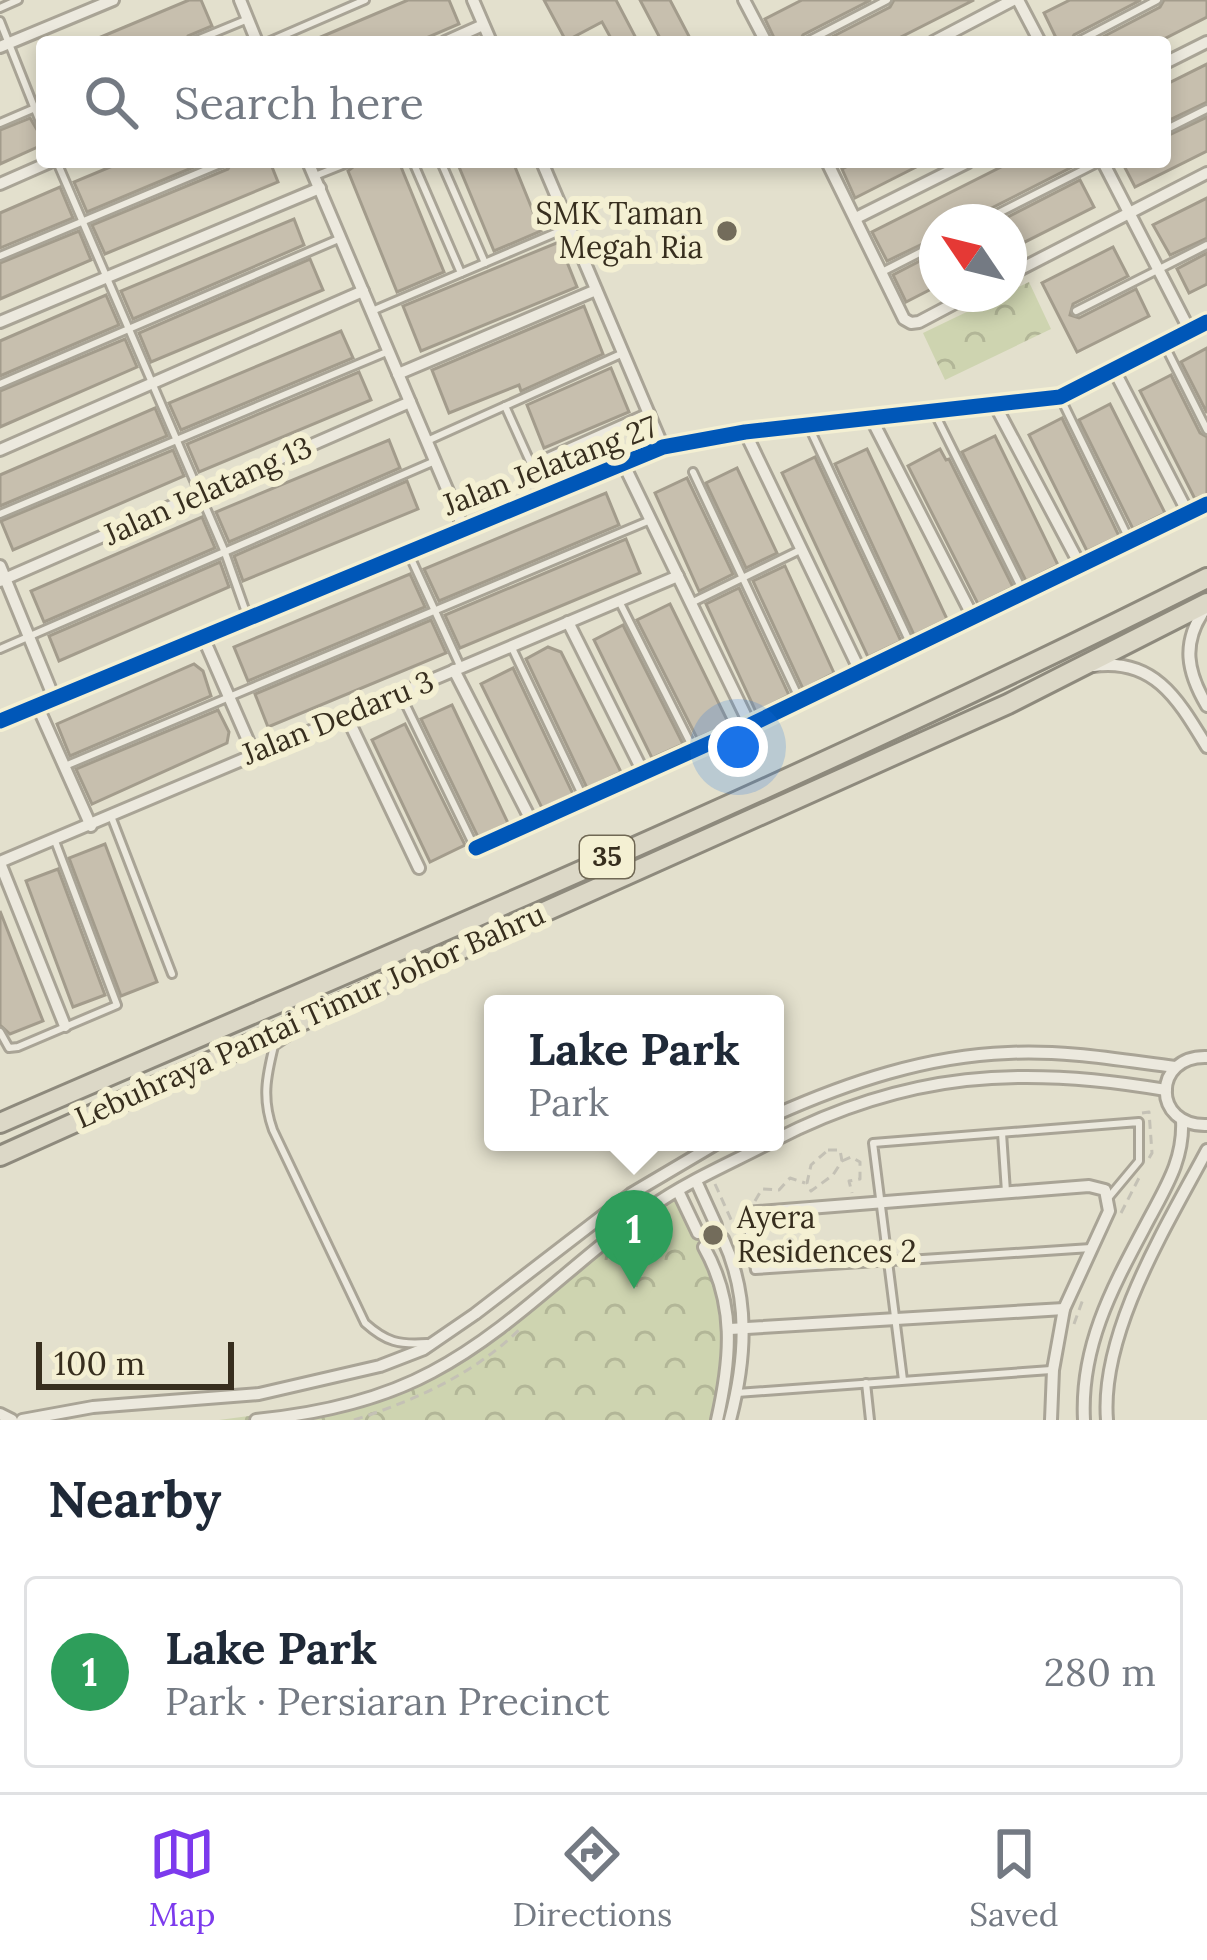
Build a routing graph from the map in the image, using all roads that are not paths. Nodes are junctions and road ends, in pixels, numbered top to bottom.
1 (18, 0) edge
2 (113, 0) edge
3 (240, 0) edge
4 (365, 0) edge
5 (473, 0) edge
6 (886, 0) edge
7 (1016, 0) edge
8 (1157, 0) edge
9 (746, 1) edge
10 (0, 8) edge
11 (248, 19) junction
12 (0, 21) edge
13 (484, 25) junction
14 (207, 36) edge
15 (255, 36) edge
16 (282, 36) edge
17 (459, 36) edge
18 (489, 36) edge
19 (763, 36) edge
20 (817, 36) edge
21 (945, 36) edge
22 (1037, 36) edge
23 (1088, 36) edge
24 (1207, 42) edge
25 (4, 45) edge
26 (1171, 60) edge
27 (36, 103) edge
28 (36, 108) edge
29 (1207, 110) edge
30 (0, 123) edge
31 (1171, 127) edge
32 (39, 168) edge
33 (57, 168) edge
34 (210, 168) edge
35 (311, 168) edge
36 (340, 168) edge
37 (416, 168) edge
38 (444, 168) edge
39 (544, 168) edge
40 (834, 168) edge
41 (956, 168) edge
42 (1089, 168) edge
43 (1104, 168) edge
44 (1207, 173) edge
45 (317, 182) junction
46 (0, 184) edge
47 (1017, 204) edge
48 (1129, 212) junction
49 (856, 218) junction
50 (83, 220) junction
51 (569, 227) junction
52 (340, 238) junction
53 (1207, 245) edge
54 (919, 253) edge
55 (0, 256) edge
56 (485, 263) junction
57 (1027, 265) edge
58 (1158, 269) junction
59 (882, 272) junction
60 (461, 273) junction
61 (106, 278) junction
62 (596, 290) junction
63 (363, 291) junction
64 (372, 311) junction
65 (1076, 311) dead end
66 (934, 312) edge
67 (0, 322) edge
68 (1207, 322) edge
69 (128, 329) junction
70 (1190, 331) junction
71 (1164, 344) junction
72 (388, 350) junction
73 (623, 353) junction
74 (1114, 370) junction
75 (398, 374) junction
76 (0, 384) edge
77 (152, 384) junction
78 (1060, 397) junction
79 (410, 402) junction
80 (505, 406) junction
81 (995, 406) junction
82 (934, 412) junction
83 (649, 414) junction
84 (871, 418) junction
85 (808, 425) junction
86 (1207, 430) edge
87 (746, 432) junction
88 (176, 439) junction
89 (427, 441) junction
90 (663, 448) junction
91 (0, 450) edge
92 (435, 460) junction
93 (623, 463) junction
94 (532, 466) junction
95 (693, 472) dead end
96 (200, 494) junction
97 (545, 495) junction
98 (1207, 504) edge
99 (1188, 513) junction
100 (0, 514) edge
101 (651, 519) junction
102 (464, 529) junction
103 (1130, 541) junction
104 (802, 549) junction
105 (224, 550) junction
106 (408, 552) junction
107 (1080, 565) junction
108 (0, 566) edge
109 (678, 576) junction
110 (742, 578) junction
111 (1207, 578) edge
112 (3, 580) edge
113 (1024, 592) junction
114 (619, 602) junction
115 (690, 604) junction
116 (1207, 604) edge
117 (436, 610) junction
118 (973, 617) junction
119 (248, 618) junction
120 (568, 622) junction
121 (30, 636) junction
122 (203, 637) junction
123 (912, 646) junction
124 (512, 648) junction
125 (0, 649) edge
126 (458, 669) junction
127 (1075, 670) junction
128 (860, 671) junction
129 (400, 693) junction
130 (54, 698) junction
131 (231, 698) junction
132 (800, 700) junction
133 (38, 705) junction
134 (1207, 706) edge
135 (346, 715) junction
136 (0, 721) edge
137 (750, 725) junction
138 (1207, 747) edge
139 (694, 750) junction
140 (253, 752) junction
141 (65, 766) junction
142 (644, 774) junction
143 (585, 801) junction
144 (111, 816) junction
145 (533, 824) junction
146 (91, 826) junction
147 (56, 841) junction
148 (476, 848) joint
149 (0, 863) edge
150 (418, 868) dead end
151 (172, 974) dead end
152 (338, 1003) junction
153 (64, 1026) junction
154 (0, 1032) edge
155 (1207, 1058) edge
156 (1175, 1067) junction
157 (1166, 1090) junction
158 (784, 1110) edge
159 (1182, 1120) junction
160 (0, 1123) edge
161 (1207, 1124) edge
162 (1002, 1133) junction
163 (784, 1136) edge
164 (1207, 1150) edge
165 (701, 1151) edge
166 (756, 1151) edge
167 (0, 1156) edge
168 (696, 1181) junction
169 (678, 1191) junction
170 (1006, 1192) junction
171 (1109, 1197) junction
172 (882, 1202) junction
173 (750, 1208) joint
174 (723, 1239) dead end
175 (704, 1247) dead end
176 (1091, 1248) junction
177 (729, 1252) junction
178 (712, 1261) junction
179 (889, 1262) junction
180 (1064, 1309) junction
181 (896, 1319) junction
182 (745, 1328) junction
183 (730, 1329) junction
184 (434, 1342) junction
185 (1052, 1370) junction
186 (903, 1380) junction
187 (866, 1383) junction
188 (737, 1393) junction
189 (0, 1414) edge
190 (12, 1420) edge
191 (22, 1420) edge
192 (256, 1420) edge
193 (717, 1420) edge
194 (730, 1420) edge
195 (870, 1420) edge
196 (1051, 1420) edge
197 (1084, 1420) edge
198 (1107, 1420) edge

1 - 10 lane
2 - 25 street
3 - 11 street
4 - 16 lane
5 - 13 street
6 - 20 lane
7 - 21 street
7 - 22 street
8 - 23 lane
9 - 19 street
11 - 14 lane
11 - 15 street
12 - 25 lane
13 - 17 street
13 - 18 street
24 - 26 street
25 - 27 lane
28 - 30 lane
29 - 31 lane
32 - 46 street
33 - 50 lane
34 - 50 lane
35 - 45 street
36 - 45 lane
37 - 60 lane
38 - 56 lane
39 - 51 street
40 - 49 street
41 - 49 street
42 - 47 lane
43 - 48 street
44 - 48 street
45 - 52 street
45 - 61 street
48 - 57 street
48 - 58 street
49 - 59 street
50 - 55 lane
50 - 61 lane
51 - 56 lane
51 - 62 street
52 - 63 street
52 - 69 lane
53 - 58 lane
54 - 59 lane
56 - 60 lane
58 - 65 lane
58 - 70 street
59 - 66 street
60 - 64 lane
61 - 67 street
61 - 69 lane
62 - 73 street
62 - 75 street
63 - 64 street
63 - 77 street
64 - 72 street
68 - 70 street, Jalan Jelatang 27
69 - 76 lane
69 - 77 lane
70 - 71 street, Jalan Jelatang 27
71 - 74 street, Jalan Jelatang 27
71 - 86 lane
72 - 75 street
72 - 88 lane
73 - 80 lane
73 - 83 street
74 - 78 street, Jalan Jelatang 27
74 - 99 street
75 - 79 street
77 - 88 lane
77 - 91 street
78 - 81 street, Jalan Jelatang 27
78 - 103 lane
79 - 89 street
79 - 96 street, Jalan Jelatang 13
80 - 89 lane
80 - 94 lane
81 - 82 street, Jalan Jelatang 27
81 - 107 street
82 - 84 street, Jalan Jelatang 27
82 - 113 lane
83 - 90 street
83 - 94 street
84 - 85 street, Jalan Jelatang 27
84 - 118 street
85 - 87 street, Jalan Jelatang 27
85 - 123 lane
87 - 90 street, Jalan Jelatang 27
87 - 104 street
88 - 96 lane
88 - 100 lane
89 - 92 street
90 - 93 street, Jalan Jelatang 27
92 - 102 street
92 - 105 lane
93 - 97 street, Jalan Jelatang 27
93 - 101 street
94 - 97 street
95 - 110 lane
96 - 105 lane
96 - 112 street, Jalan Jelatang 13
97 - 102 street, Jalan Jelatang 27
98 - 99 street
99 - 103 street
101 - 109 street
101 - 117 lane
102 - 106 street, Jalan Jelatang 27
103 - 107 street
104 - 110 lane
104 - 128 street
105 - 119 lane
105 - 121 lane
106 - 117 lane
106 - 119 street, Jalan Jelatang 27
107 - 113 street
108 - 112 street
109 - 114 street, Jalan Dedaru 3
109 - 115 street
110 - 115 lane
110 - 132 lane
111 - 160 highway, Lebuhraya Pantai Timur Johor Bahru / 35
112 - 121 street
113 - 118 street
114 - 120 street, Jalan Dedaru 3
114 - 139 lane
115 - 137 street
116 - 127 highway, Lebuhraya Pantai Timur Johor Bahru / 35
116 - 134 street
117 - 126 lane
117 - 131 lane
118 - 123 street
119 - 122 street, Jalan Jelatang 27
120 - 124 street, Jalan Dedaru 3
120 - 142 street
121 - 125 lane
121 - 130 street
122 - 130 street, Jalan Jelatang 27
122 - 131 street
123 - 128 street
124 - 126 street, Jalan Dedaru 3
124 - 143 lane
126 - 129 street, Jalan Dedaru 3
126 - 145 street
127 - 138 street
127 - 152 highway, Lebuhraya Pantai Timur Johor Bahru / 35
128 - 132 street
129 - 135 street, Jalan Dedaru 3
129 - 148 lane
130 - 133 street, Jalan Jelatang 27
131 - 140 street
131 - 141 lane
132 - 137 street
133 - 136 street, Jalan Jelatang 27
133 - 141 street
135 - 140 street, Jalan Dedaru 3
135 - 150 street
137 - 139 street
139 - 142 street
140 - 144 street, Jalan Dedaru 3
141 - 146 street
142 - 143 street
143 - 145 street
144 - 146 street, Jalan Dedaru 3
144 - 151 lane
145 - 148 street
146 - 147 street, Jalan Dedaru 3
147 - 149 street, Jalan Dedaru 3
147 - 153 lane
149 - 153 street
152 - 167 highway, Lebuhraya Pantai Timur Johor Bahru / 35
152 - 184 lane
153 - 154 lane
155 - 156 street
156 - 157 street
156 - 158 street
157 - 159 street
157 - 163 street
159 - 161 street
159 - 197 street
162 - 170 lane
162 - 171 lane
162 - 172 lane
164 - 198 street
165 - 184 street
166 - 168 street
168 - 169 street
168 - 169 street
169 - 192 street
170 - 171 street
170 - 172 street
171 - 176 street
172 - 173 street
172 - 179 lane
173 - 179 lane
174 - 177 street
175 - 178 street
176 - 179 lane
176 - 180 street
177 - 178 street
177 - 182 street
178 - 183 street
179 - 181 lane
180 - 181 street
180 - 185 street
181 - 182 street
181 - 186 lane
182 - 183 street
182 - 188 street
183 - 193 street
184 - 191 street
185 - 186 lane
185 - 196 street
186 - 187 lane
187 - 188 lane
187 - 195 lane
188 - 194 street
189 - 190 street

